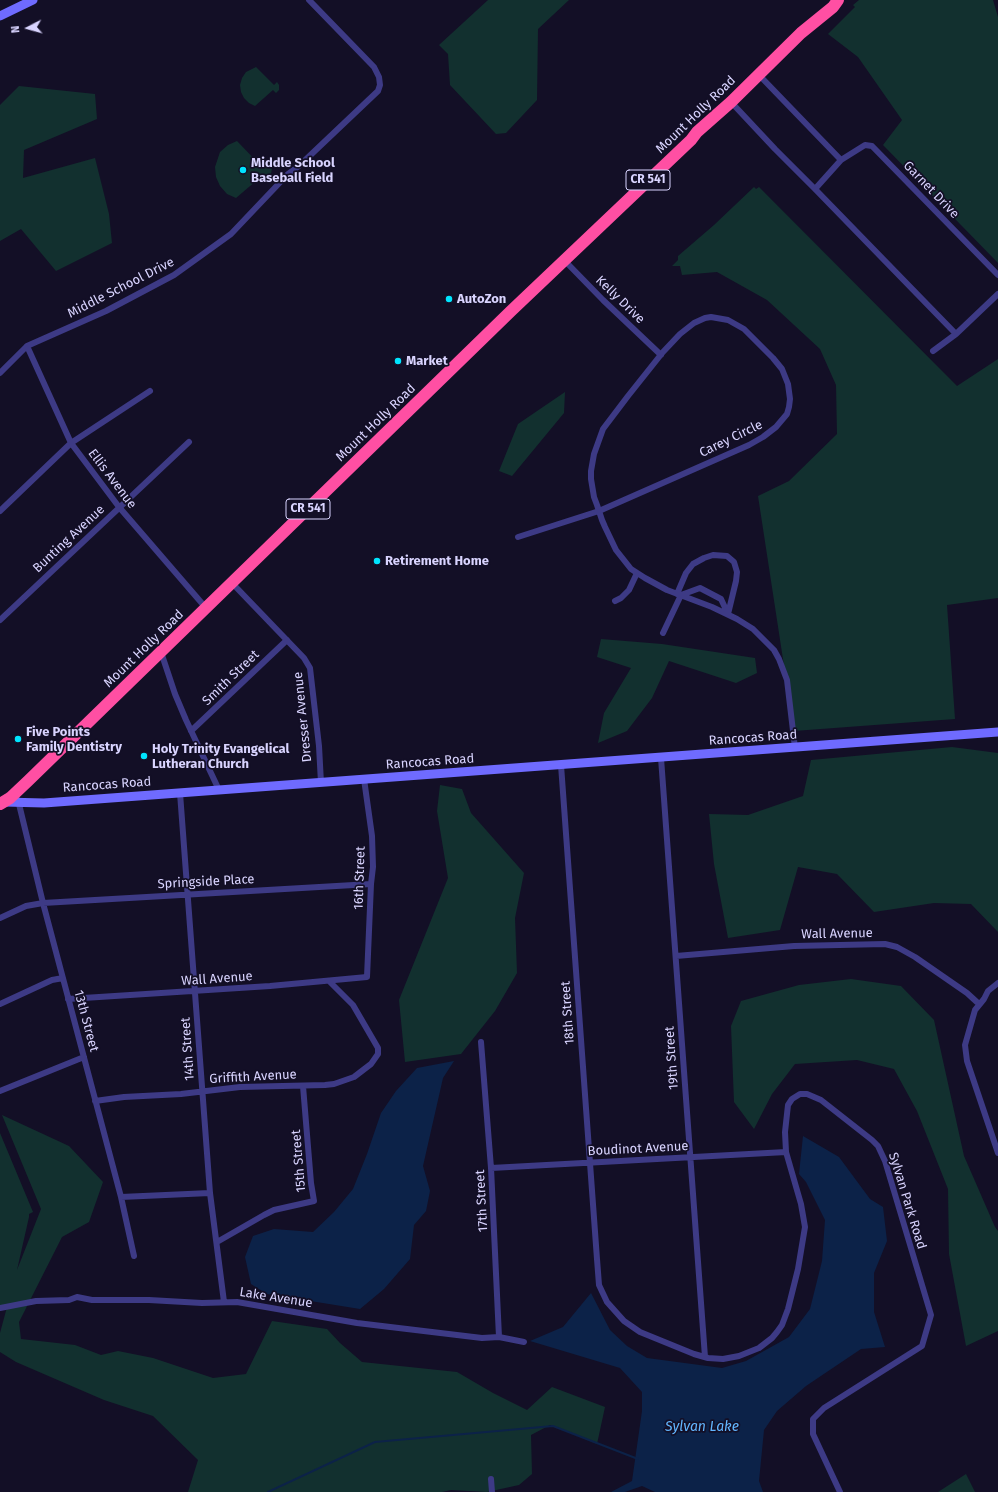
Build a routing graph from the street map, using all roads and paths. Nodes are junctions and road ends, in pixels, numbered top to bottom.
1 (33, 0) edge
2 (309, 0) edge
3 (838, 0) edge
4 (0, 16) edge
5 (758, 75) junction
6 (731, 102) junction
7 (841, 160) junction
8 (815, 189) junction
9 (564, 260) junction
10 (998, 276) edge
11 (998, 294) edge
12 (956, 334) junction
13 (27, 346) junction
14 (933, 352) dead end
15 (661, 356) junction
16 (0, 373) edge
17 (150, 391) dead end
18 (188, 442) dead end
19 (71, 443) junction
20 (119, 507) junction
21 (0, 511) edge
22 (599, 511) junction
23 (518, 537) dead end
24 (636, 573) junction
25 (232, 583) junction
26 (679, 594) junction
27 (615, 601) dead end
28 (206, 608) junction
29 (728, 614) junction
30 (0, 620) edge
31 (663, 633) dead end
32 (287, 640) junction
33 (161, 652) junction
34 (192, 731) junction
35 (998, 732) edge
36 (796, 748) junction
37 (661, 758) junction
38 (561, 765) junction
39 (364, 780) junction
40 (321, 783) junction
41 (219, 790) junction
42 (180, 793) junction
43 (18, 797) junction
44 (1, 802) edge
45 (371, 884) junction
46 (188, 894) junction
47 (43, 902) junction
48 (0, 918) edge
49 (676, 956) junction
50 (368, 977) joint
51 (63, 978) junction
52 (329, 981) junction
53 (998, 983) edge
54 (195, 991) junction
55 (68, 999) junction
56 (0, 1004) edge
57 (980, 1004) junction
58 (481, 1042) dead end
59 (84, 1057) junction
60 (303, 1086) junction
61 (0, 1091) edge
62 (202, 1091) junction
63 (95, 1101) junction
64 (786, 1152) junction
65 (998, 1153) edge
66 (690, 1157) junction
67 (590, 1162) junction
68 (491, 1168) junction
69 (210, 1193) junction
70 (121, 1197) junction
71 (217, 1242) junction
72 (134, 1256) dead end
73 (597, 1259) joint
74 (224, 1302) junction
75 (0, 1308) edge
76 (499, 1338) junction
77 (524, 1342) dead end
78 (705, 1357) junction
79 (491, 1479) dead end
80 (492, 1492) edge
81 (840, 1492) edge

1 - 4 main road
2 - 13 street, Middle School Drive
3 - 5 highway, Mount Holly Road / CR 541
5 - 6 highway, Mount Holly Road / CR 541
5 - 7 street
6 - 8 street
6 - 9 highway, Mount Holly Road / CR 541
7 - 8 street, Garnet Drive
7 - 10 street, Garnet Drive
8 - 12 street
9 - 15 street, Kelly Drive
9 - 25 highway, Mount Holly Road / CR 541
11 - 12 street
12 - 14 street
13 - 16 street
13 - 19 street, Ellis Avenue
15 - 22 street, Carey Circle
15 - 22 street, Carey Circle
17 - 19 street
18 - 20 street, Bunting Avenue
19 - 20 street, Ellis Avenue
19 - 21 street
20 - 28 street, Ellis Avenue
20 - 30 street, Bunting Avenue
22 - 23 street, Carey Circle
22 - 24 street, Carey Circle
24 - 26 street, Carey Circle
24 - 27 street
25 - 28 highway, Mount Holly Road / CR 541
25 - 32 street, Dresser Avenue
26 - 29 street, Carey Circle
26 - 29 street
26 - 29 street
26 - 31 street
28 - 33 highway, Mount Holly Road / CR 541
29 - 36 street, Carey Circle
32 - 34 street, Smith Street
32 - 40 street, Dresser Avenue
33 - 34 street
33 - 43 highway, Mount Holly Road / CR 541
34 - 41 street
35 - 36 main road, Rancocas Road
36 - 37 main road, Rancocas Road
37 - 38 main road, Rancocas Road
37 - 49 street, 19th Street
38 - 39 main road, Rancocas Road
38 - 67 street, 18th Street
39 - 40 main road, Rancocas Road
39 - 45 street, 16th Street
40 - 41 main road, Rancocas Road
41 - 42 main road, Rancocas Road
42 - 43 main road, Rancocas Road
42 - 46 street, 14th Street
43 - 44 highway, Mount Holly Road / CR 541
43 - 47 street, 13th Street
45 - 46 street, Springside Place
45 - 50 street, 16th Street
46 - 47 street, Springside Place
46 - 54 street, 14th Street
47 - 48 street, Springside Place
47 - 51 street, 13th Street
49 - 57 street, Wall Avenue
49 - 66 street, 19th Street
50 - 52 street, Wall Avenue
51 - 55 street, 13th Street
51 - 56 street
52 - 54 street, Wall Avenue
52 - 60 street, Griffith Avenue
53 - 57 street
54 - 55 street, Wall Avenue
54 - 62 street, 14th Street
55 - 59 street, 13th Street
57 - 65 street
58 - 68 street, 17th Street
59 - 61 street
59 - 63 street, 13th Street
60 - 62 street, Griffith Avenue
60 - 71 street, 15th Street
62 - 63 street, Griffith Avenue
62 - 69 street, 14th Street
63 - 70 street, 13th Street
64 - 66 street, Boudinot Avenue
64 - 78 street, Sylvan Park Road
64 - 81 street, Sylvan Park Road
66 - 67 street, Boudinot Avenue
66 - 78 street, 19th Street
67 - 68 street, Boudinot Avenue
67 - 73 street, 18th Street
68 - 76 street, 17th Street
69 - 70 street
69 - 71 street, 14th Street
70 - 72 street, 13th Street
71 - 74 street, 14th Street
73 - 78 street, Sylvan Park Road
74 - 75 street, Lake Avenue
74 - 76 street, Lake Avenue
76 - 77 street, Lake Avenue
79 - 80 street

